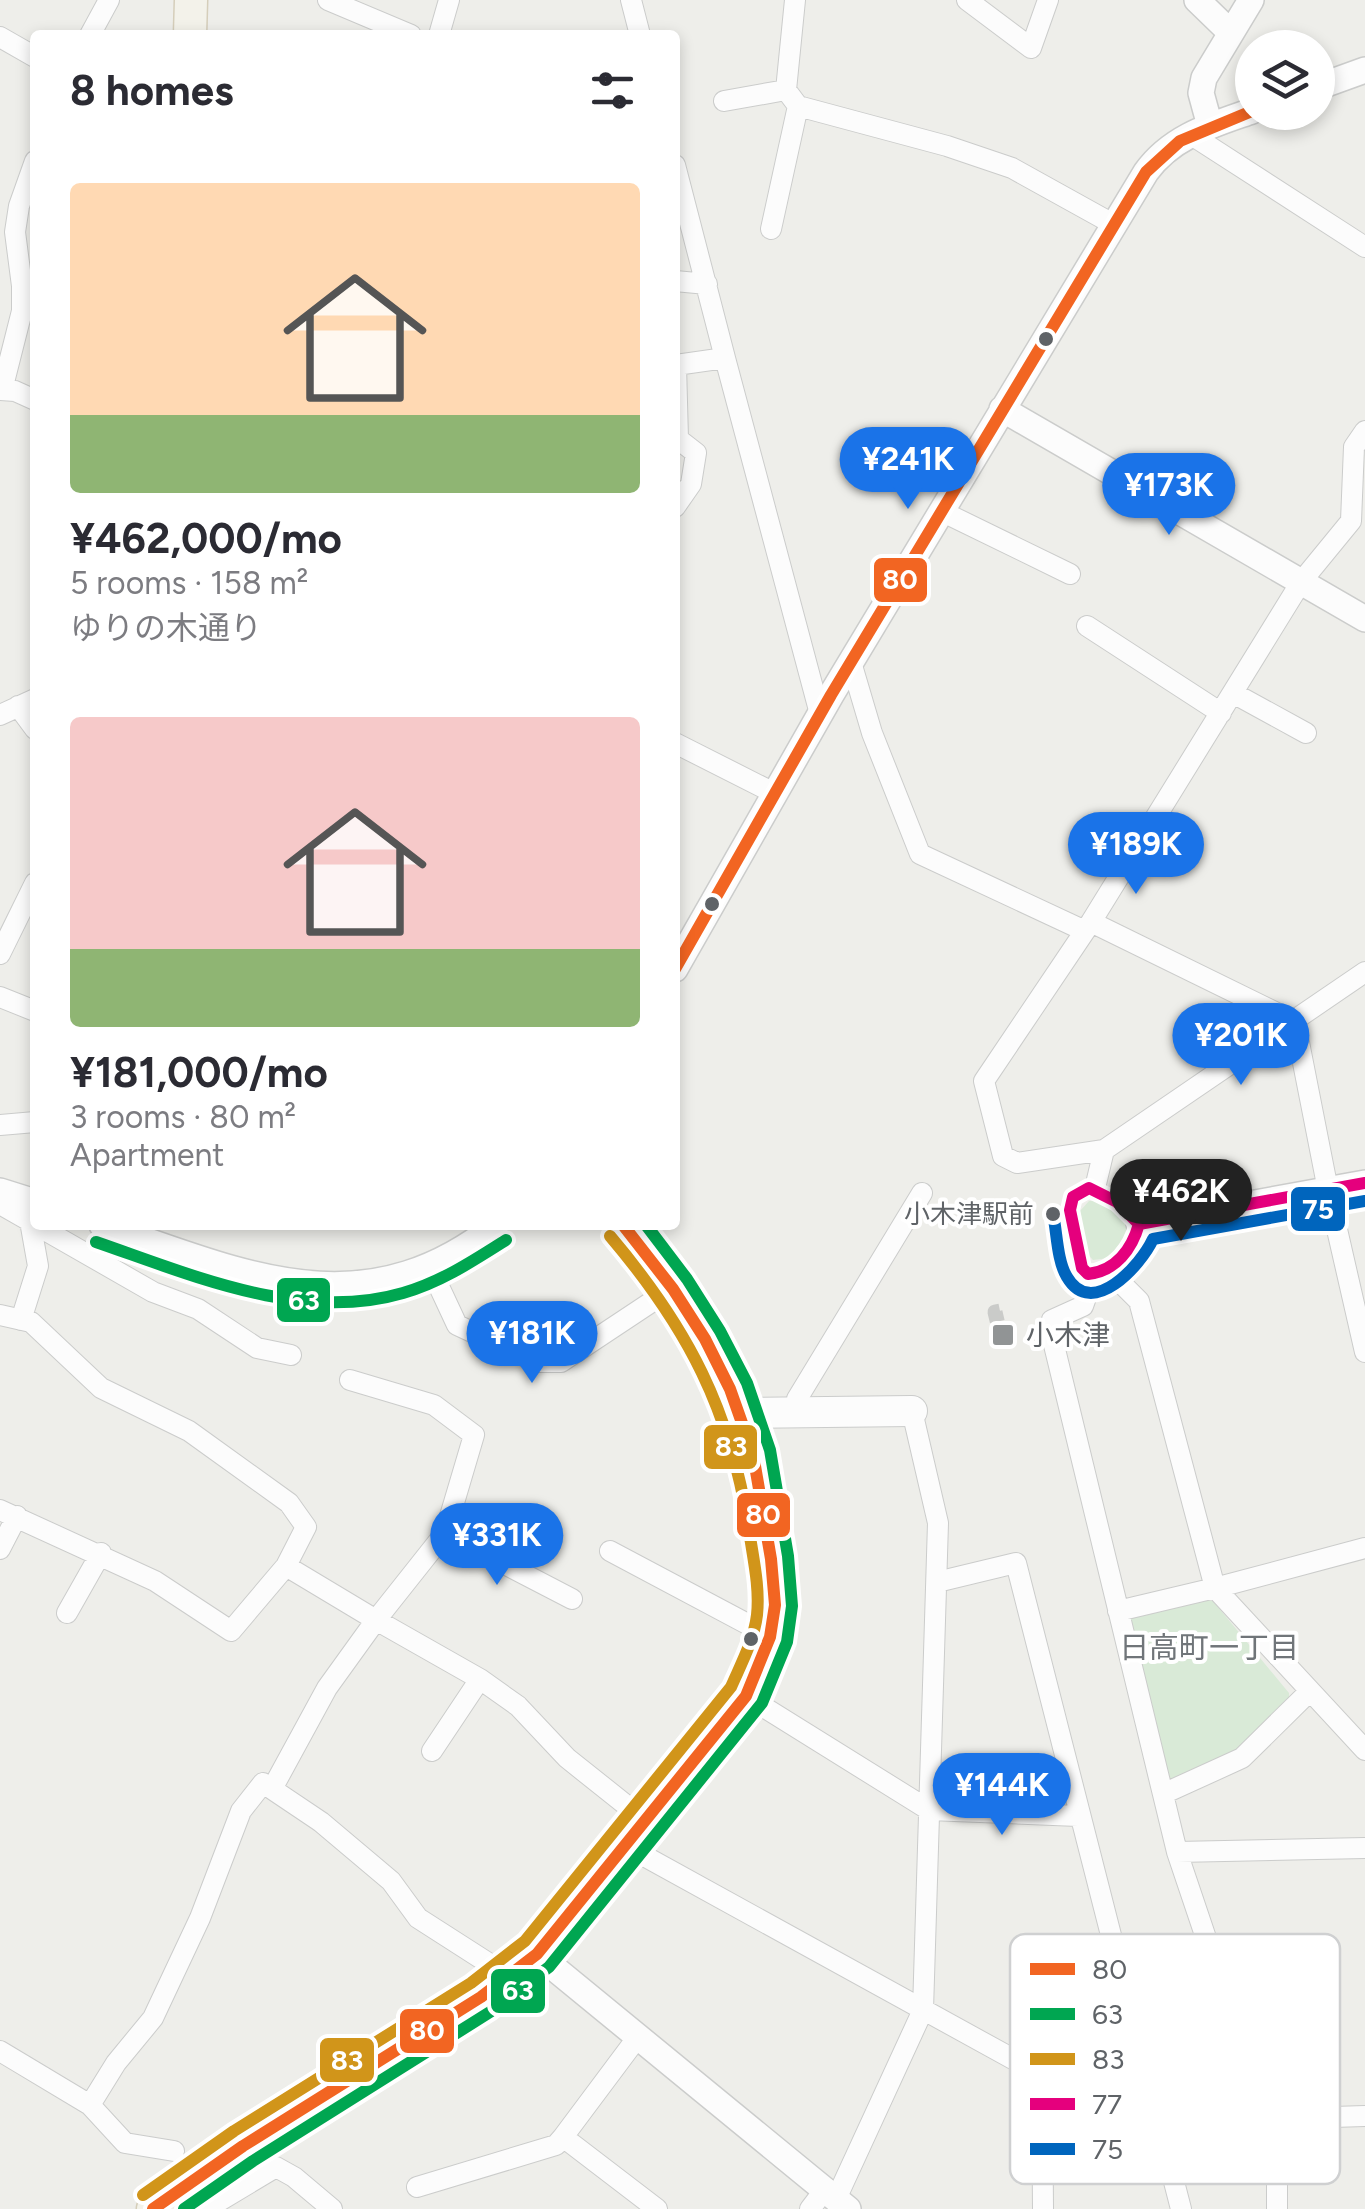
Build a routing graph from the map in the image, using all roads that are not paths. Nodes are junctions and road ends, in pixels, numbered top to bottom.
1 (109, 0) edge
2 (191, 0) edge
3 (328, 0) edge
4 (450, 0) edge
5 (631, 0) edge
6 (795, 0) edge
7 (967, 0) edge
8 (1048, 0) edge
9 (1197, 0) edge
10 (1250, 0) edge
11 (93, 30) edge
12 (190, 30) edge
13 (399, 30) edge
14 (441, 30) edge
15 (639, 30) edge
16 (1230, 32) junction
17 (0, 37) edge
18 (30, 54) edge
19 (1365, 70) edge
20 (1335, 81) edge
21 (792, 98) junction
22 (724, 102) dead end
23 (1235, 117) edge
24 (1200, 130) junction
25 (30, 175) edge
26 (680, 184) edge
27 (1114, 224) junction
28 (771, 230) dead end
29 (1365, 246) edge
30 (680, 281) edge
31 (707, 284) junction
32 (724, 358) junction
33 (680, 364) edge
34 (1, 390) edge
35 (30, 398) edge
36 (1002, 409) junction
37 (1365, 432) edge
38 (680, 441) edge
39 (680, 500) edge
40 (941, 511) junction
41 (1070, 574) dead end
42 (1301, 582) junction
43 (1365, 619) edge
44 (1087, 626) dead end
45 (852, 662) junction
46 (1233, 693) junction
47 (1221, 713) junction
48 (820, 714) junction
49 (1306, 732) dead end
50 (680, 745) edge
51 (774, 793) junction
52 (30, 893) edge
53 (1088, 926) junction
54 (0, 954) edge
55 (680, 960) edge
56 (1365, 972) edge
57 (0, 996) edge
58 (30, 1009) edge
59 (1295, 1022) junction
60 (30, 1122) edge
61 (0, 1125) edge
62 (1104, 1150) junction
63 (1365, 1183) edge
64 (1095, 1188) dead end
65 (1328, 1190) junction
66 (0, 1191) edge
67 (922, 1193) dead end
68 (0, 1204) edge
69 (30, 1215) edge
70 (30, 1216) edge
71 (1139, 1224) dead end
72 (35, 1230) edge
73 (53, 1230) edge
74 (117, 1230) edge
75 (489, 1230) edge
76 (627, 1230) edge
77 (430, 1266) junction
78 (672, 1289) junction
79 (10, 1318) edge
80 (1365, 1352) edge
81 (291, 1355) dead end
82 (350, 1380) dead end
83 (912, 1411) joint
84 (798, 1412) junction
85 (740, 1413) junction
86 (8, 1513) edge
87 (445, 1533) junction
88 (1365, 1548) edge
89 (0, 1549) edge
90 (610, 1551) dead end
91 (102, 1553) junction
92 (286, 1566) junction
93 (937, 1582) junction
94 (1215, 1588) junction
95 (572, 1599) dead end
96 (1118, 1611) junction
97 (67, 1613) dead end
98 (376, 1620) junction
99 (770, 1636) junction
100 (480, 1678) junction
101 (1310, 1691) junction
102 (746, 1696) junction
103 (1365, 1750) edge
104 (432, 1751) dead end
105 (272, 1789) junction
106 (1163, 1794) junction
107 (928, 1810) junction
108 (1078, 1816) junction
109 (646, 1821) junction
110 (626, 1846) junction
111 (1365, 1848) edge
112 (1177, 1852) junction
113 (1109, 1934) edge
114 (1205, 1934) edge
115 (537, 1954) junction
116 (510, 1977) junction
117 (923, 2010) junction
118 (637, 2038) junction
119 (0, 2051) edge
120 (1010, 2057) edge
121 (90, 2105) junction
122 (1365, 2116) edge
123 (1340, 2117) edge
124 (563, 2137) junction
125 (174, 2151) dead end
126 (1043, 2184) edge
127 (1174, 2184) edge
128 (1276, 2184) edge
129 (416, 2188) dead end
130 (837, 2199) edge
131 (327, 2208) edge
132 (153, 2209) edge
133 (206, 2209) edge
134 (656, 2209) edge
135 (810, 2209) edge
136 (1043, 2209) edge
137 (1180, 2209) edge
138 (1277, 2209) edge

1 - 11 street
2 - 12 main road
3 - 13 street
4 - 14 street
5 - 15 street
6 - 21 street
7 - 8 street
9 - 16 street
10 - 16 street
16 - 24 street
17 - 18 street
19 - 20 street
21 - 22 street
21 - 27 street
21 - 28 street
23 - 24 street
24 - 27 street
24 - 29 street
25 - 34 street
26 - 31 street
27 - 36 street
30 - 31 street
31 - 32 street
32 - 33 street
32 - 48 street
34 - 35 street
36 - 40 street
36 - 42 street
37 - 42 street
38 - 39 street
40 - 41 street
40 - 45 street
42 - 43 street
42 - 46 street
44 - 47 street
45 - 48 street
45 - 53 street
46 - 47 street
46 - 49 street
47 - 53 street
48 - 51 street
50 - 51 street
51 - 55 street
52 - 54 street
53 - 59 street
53 - 62 street
56 - 59 street
57 - 58 street
59 - 62 street
59 - 65 street
60 - 61 street
62 - 64 street
63 - 65 street
65 - 71 street
65 - 80 street
66 - 69 street
67 - 84 street
68 - 70 street
72 - 79 street
73 - 81 street
74 - 77 street
75 - 77 street
76 - 78 main road
77 - 78 street
78 - 85 main road
79 - 92 street
82 - 87 street
83 - 84 main road
83 - 93 street
84 - 85 main road
85 - 99 main road
86 - 89 street
86 - 91 street
87 - 95 street
87 - 98 street
88 - 94 street
90 - 99 street
91 - 92 street
91 - 97 street
92 - 98 street
93 - 107 street
93 - 108 street
94 - 96 street
94 - 96 street
94 - 101 street
96 - 106 street
98 - 100 street
98 - 105 street
99 - 102 main road
100 - 104 street
100 - 109 street
101 - 103 street
101 - 106 street
102 - 107 street
102 - 109 main road
105 - 116 street
105 - 121 street
106 - 112 street
107 - 108 street
107 - 117 street
108 - 113 street
109 - 110 main road
110 - 115 main road
110 - 117 street
111 - 112 street
112 - 114 street
115 - 116 main road
115 - 118 street
116 - 132 main road
117 - 120 street
117 - 130 street
118 - 124 street
118 - 130 street
119 - 121 street
121 - 125 street
122 - 123 street
124 - 129 street
124 - 134 street
126 - 136 street
127 - 137 street
128 - 138 street
130 - 135 street
131 - 133 street

